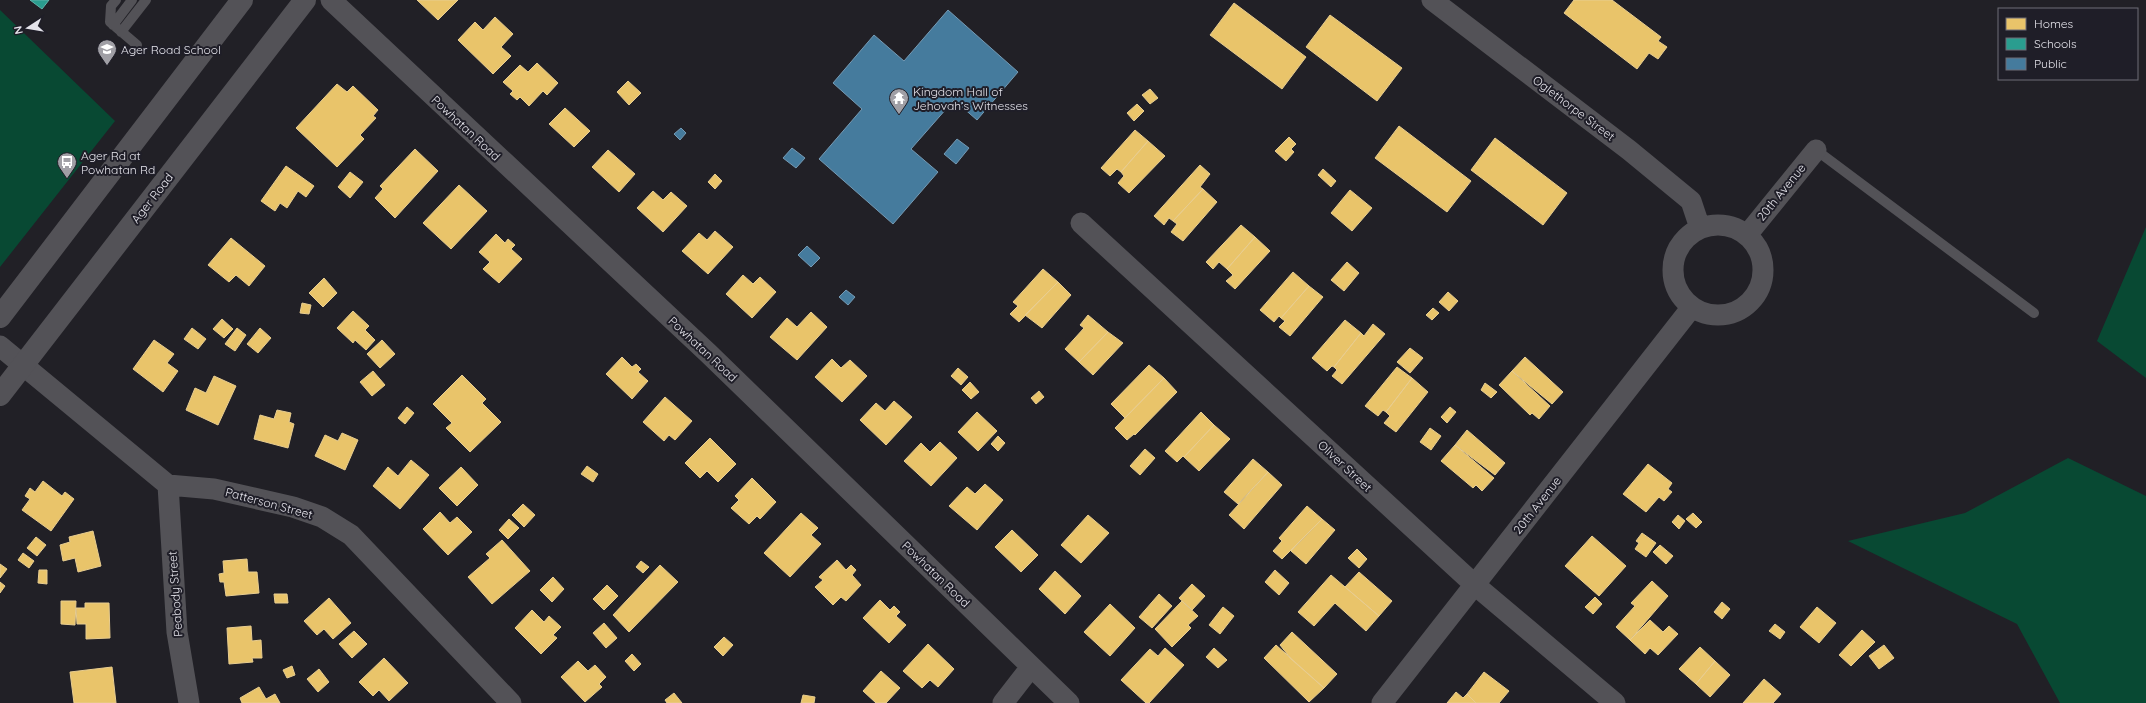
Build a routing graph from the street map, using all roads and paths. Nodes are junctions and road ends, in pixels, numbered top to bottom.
1 (116, 0) edge
2 (132, 0) edge
3 (146, 0) edge
4 (242, 0) edge
5 (305, 0) edge
6 (1432, 0) edge
7 (336, 2) edge
8 (113, 25) junction
9 (121, 32) junction
10 (137, 45) dead end
11 (1816, 150) joint
12 (1081, 223) dead end
13 (1700, 228) junction
14 (1747, 234) junction
15 (1692, 307) junction
16 (2034, 313) dead end
17 (0, 317) edge
18 (0, 346) edge
19 (23, 366) junction
20 (0, 395) edge
21 (168, 485) junction
22 (1475, 585) junction
23 (1031, 667) junction
24 (189, 703) edge
25 (511, 703) edge
26 (1003, 703) edge
27 (1069, 703) edge
28 (1382, 703) edge
29 (1615, 703) edge

1 - 8 lane
2 - 8 lane
3 - 9 lane
4 - 17 main road
5 - 19 main road, Ager Road
6 - 13 street, Oglethorpe Street
7 - 23 street, Powhatan Road
8 - 9 lane
9 - 10 lane
11 - 14 street, 20th Avenue
11 - 16 lane
12 - 22 street, Oliver Street
13 - 14 street
13 - 15 street
14 - 15 street
15 - 22 street, 20th Avenue
18 - 19 street
19 - 20 main road, Ager Road
19 - 21 street
21 - 24 street, Peabody Street
21 - 25 street, Patterson Street
22 - 28 street, 20th Avenue
22 - 29 street, Oliver Street
23 - 26 street
23 - 27 street, Powhatan Road

